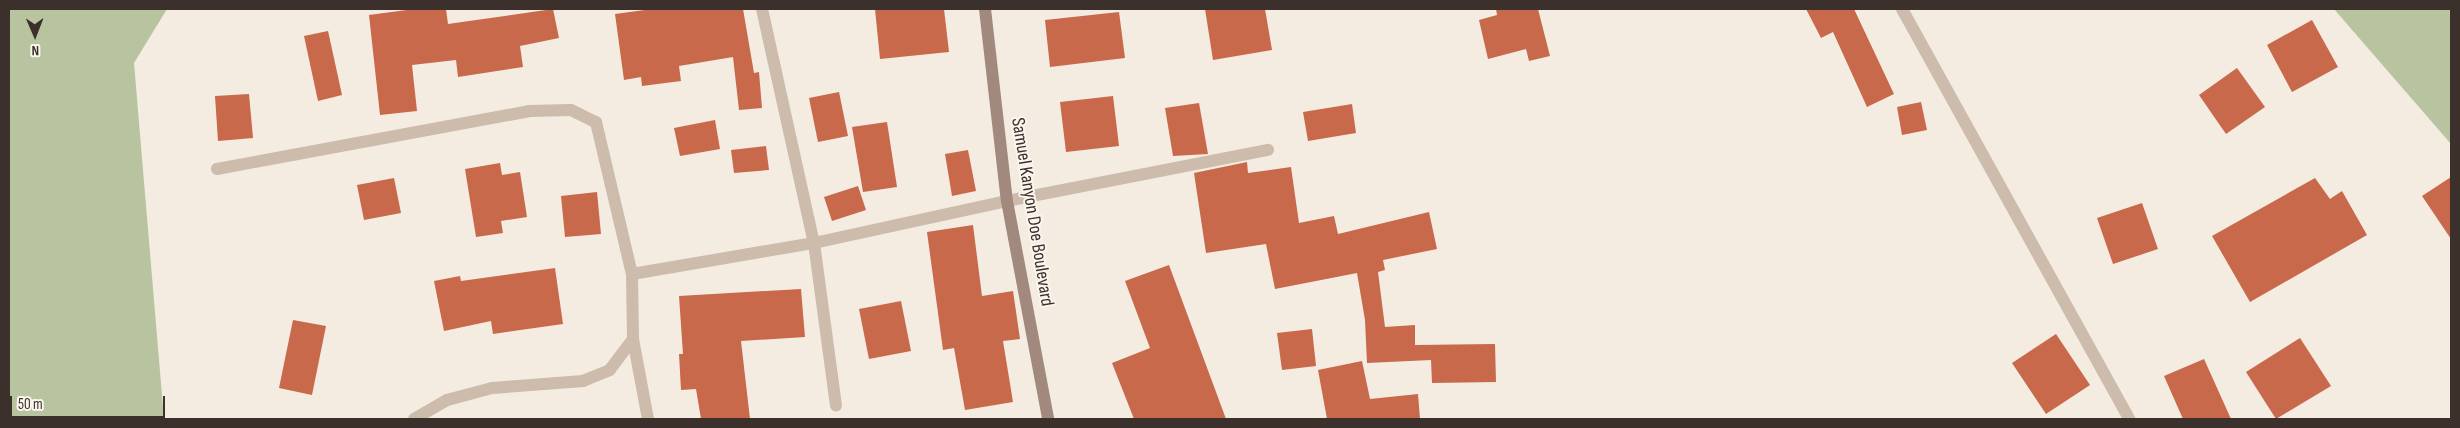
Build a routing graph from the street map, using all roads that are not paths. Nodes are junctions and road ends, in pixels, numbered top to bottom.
1 (762, 9) edge
2 (985, 9) edge
3 (1902, 9) edge
4 (1268, 150) dead end
5 (217, 169) dead end
6 (1008, 201) junction
7 (814, 243) junction
8 (632, 274) junction
9 (633, 339) junction
10 (836, 406) dead end
11 (414, 419) edge
12 (648, 419) edge
13 (1048, 419) edge
14 (2129, 419) edge

1 - 7 street
2 - 6 street, Samuel Kanyon Doe Boulevard
3 - 14 street
4 - 6 street
5 - 8 street
6 - 7 street
6 - 13 street, Samuel Kanyon Doe Boulevard
7 - 8 street
7 - 10 street
8 - 9 street
9 - 11 street
9 - 12 street

